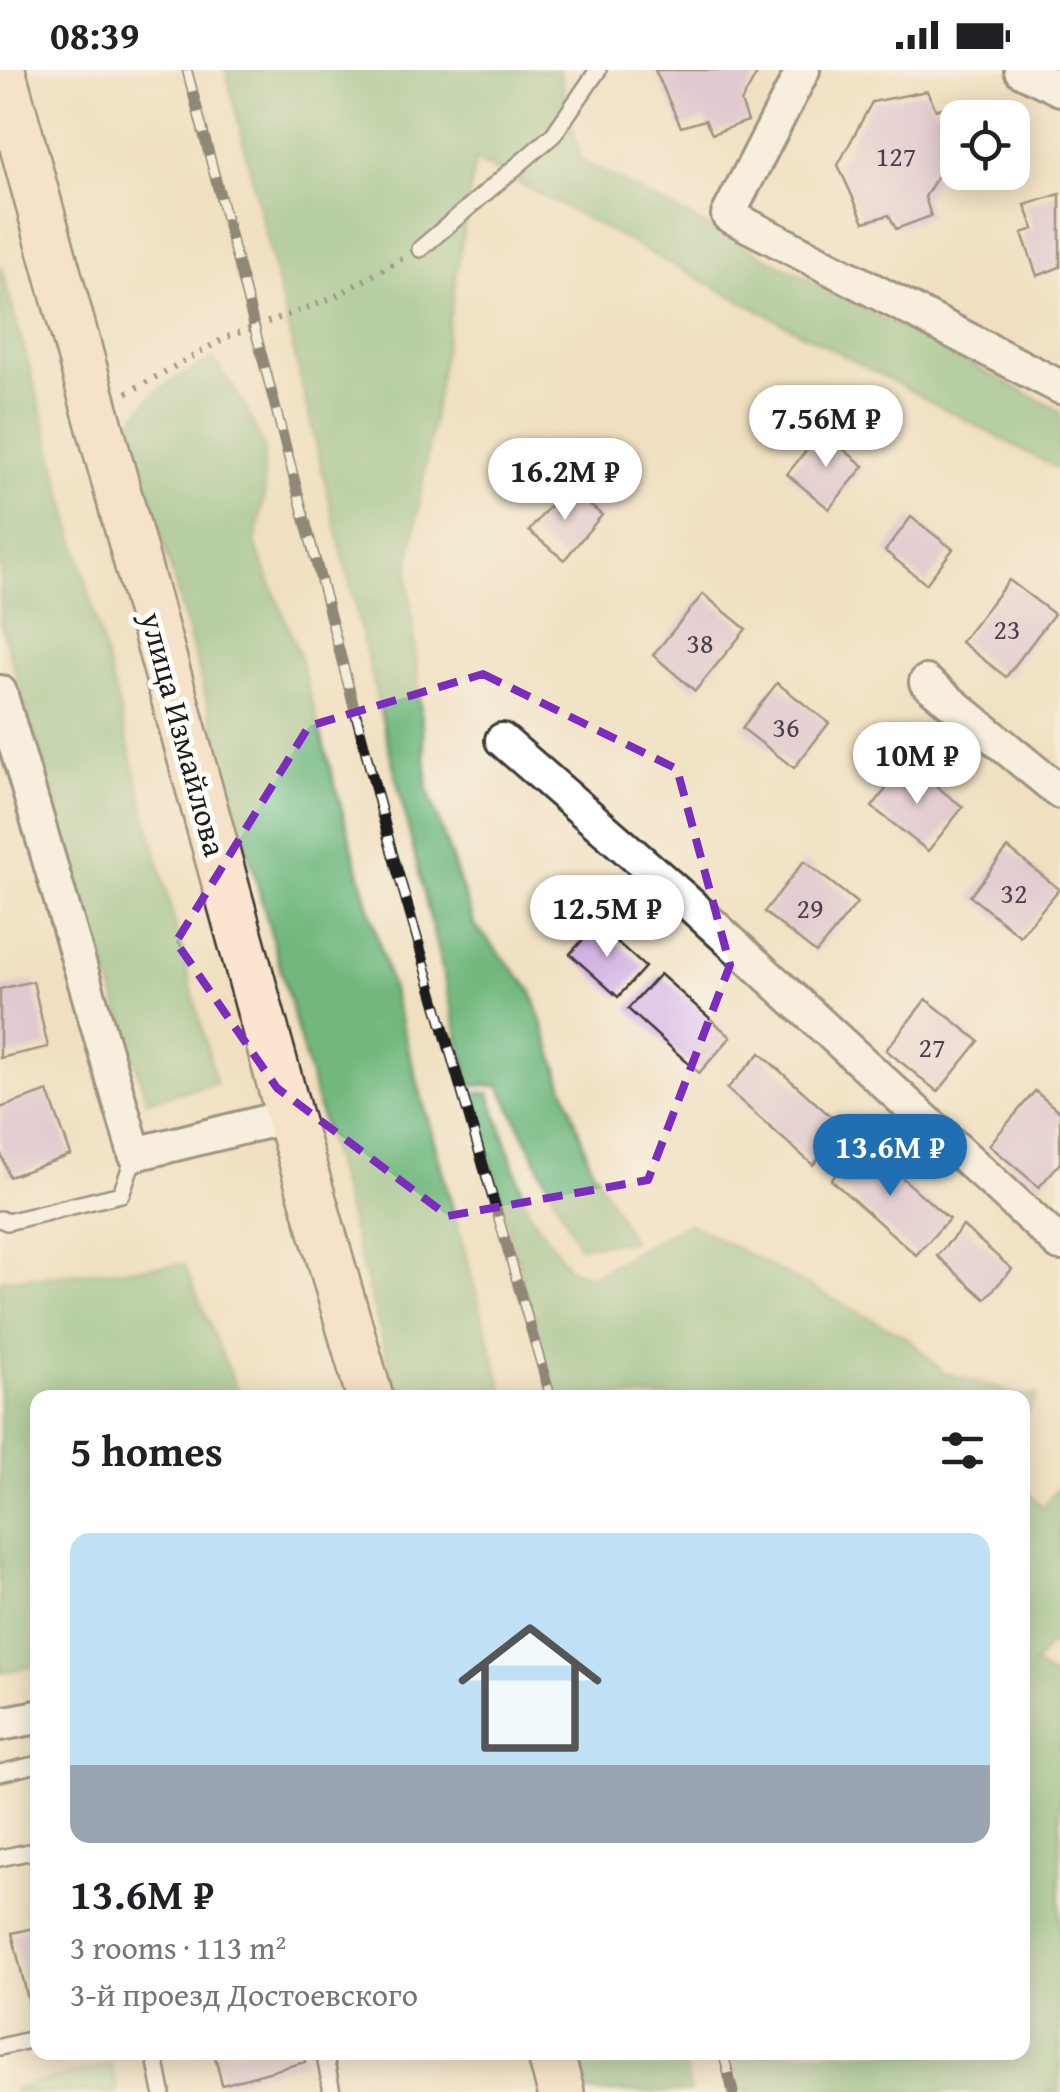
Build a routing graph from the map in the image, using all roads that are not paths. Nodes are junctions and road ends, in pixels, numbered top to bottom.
1 (2, 70) edge
2 (598, 70) edge
3 (803, 70) edge
4 (1021, 70) edge
5 (1060, 89) edge
6 (420, 248) road end
7 (1060, 387) edge
8 (926, 682) dead end
9 (0, 692) edge
10 (502, 740) dead end
11 (1060, 792) edge
12 (289, 1116) junction
13 (135, 1154) junction
14 (0, 1219) edge
15 (1060, 1244) edge
16 (368, 1390) edge
17 (30, 1718) edge
18 (0, 1724) edge
19 (30, 1766) edge
20 (0, 1773) edge
21 (30, 1852) edge
22 (0, 1858) edge
23 (30, 2040) edge
24 (0, 2047) edge
25 (156, 2060) edge
26 (326, 2060) edge
27 (552, 2060) edge
28 (162, 2092) edge
29 (332, 2092) edge
30 (561, 2092) edge

1 - 12 main road, улица Измайлова
2 - 6 lane
3 - 7 street
4 - 5 street
8 - 11 street
9 - 13 street
10 - 15 street
12 - 13 street
12 - 16 main road, улица Измайлова
13 - 14 lane
17 - 18 street
19 - 20 lane
21 - 22 lane
23 - 24 lane
25 - 28 lane
26 - 29 lane
27 - 30 main road

